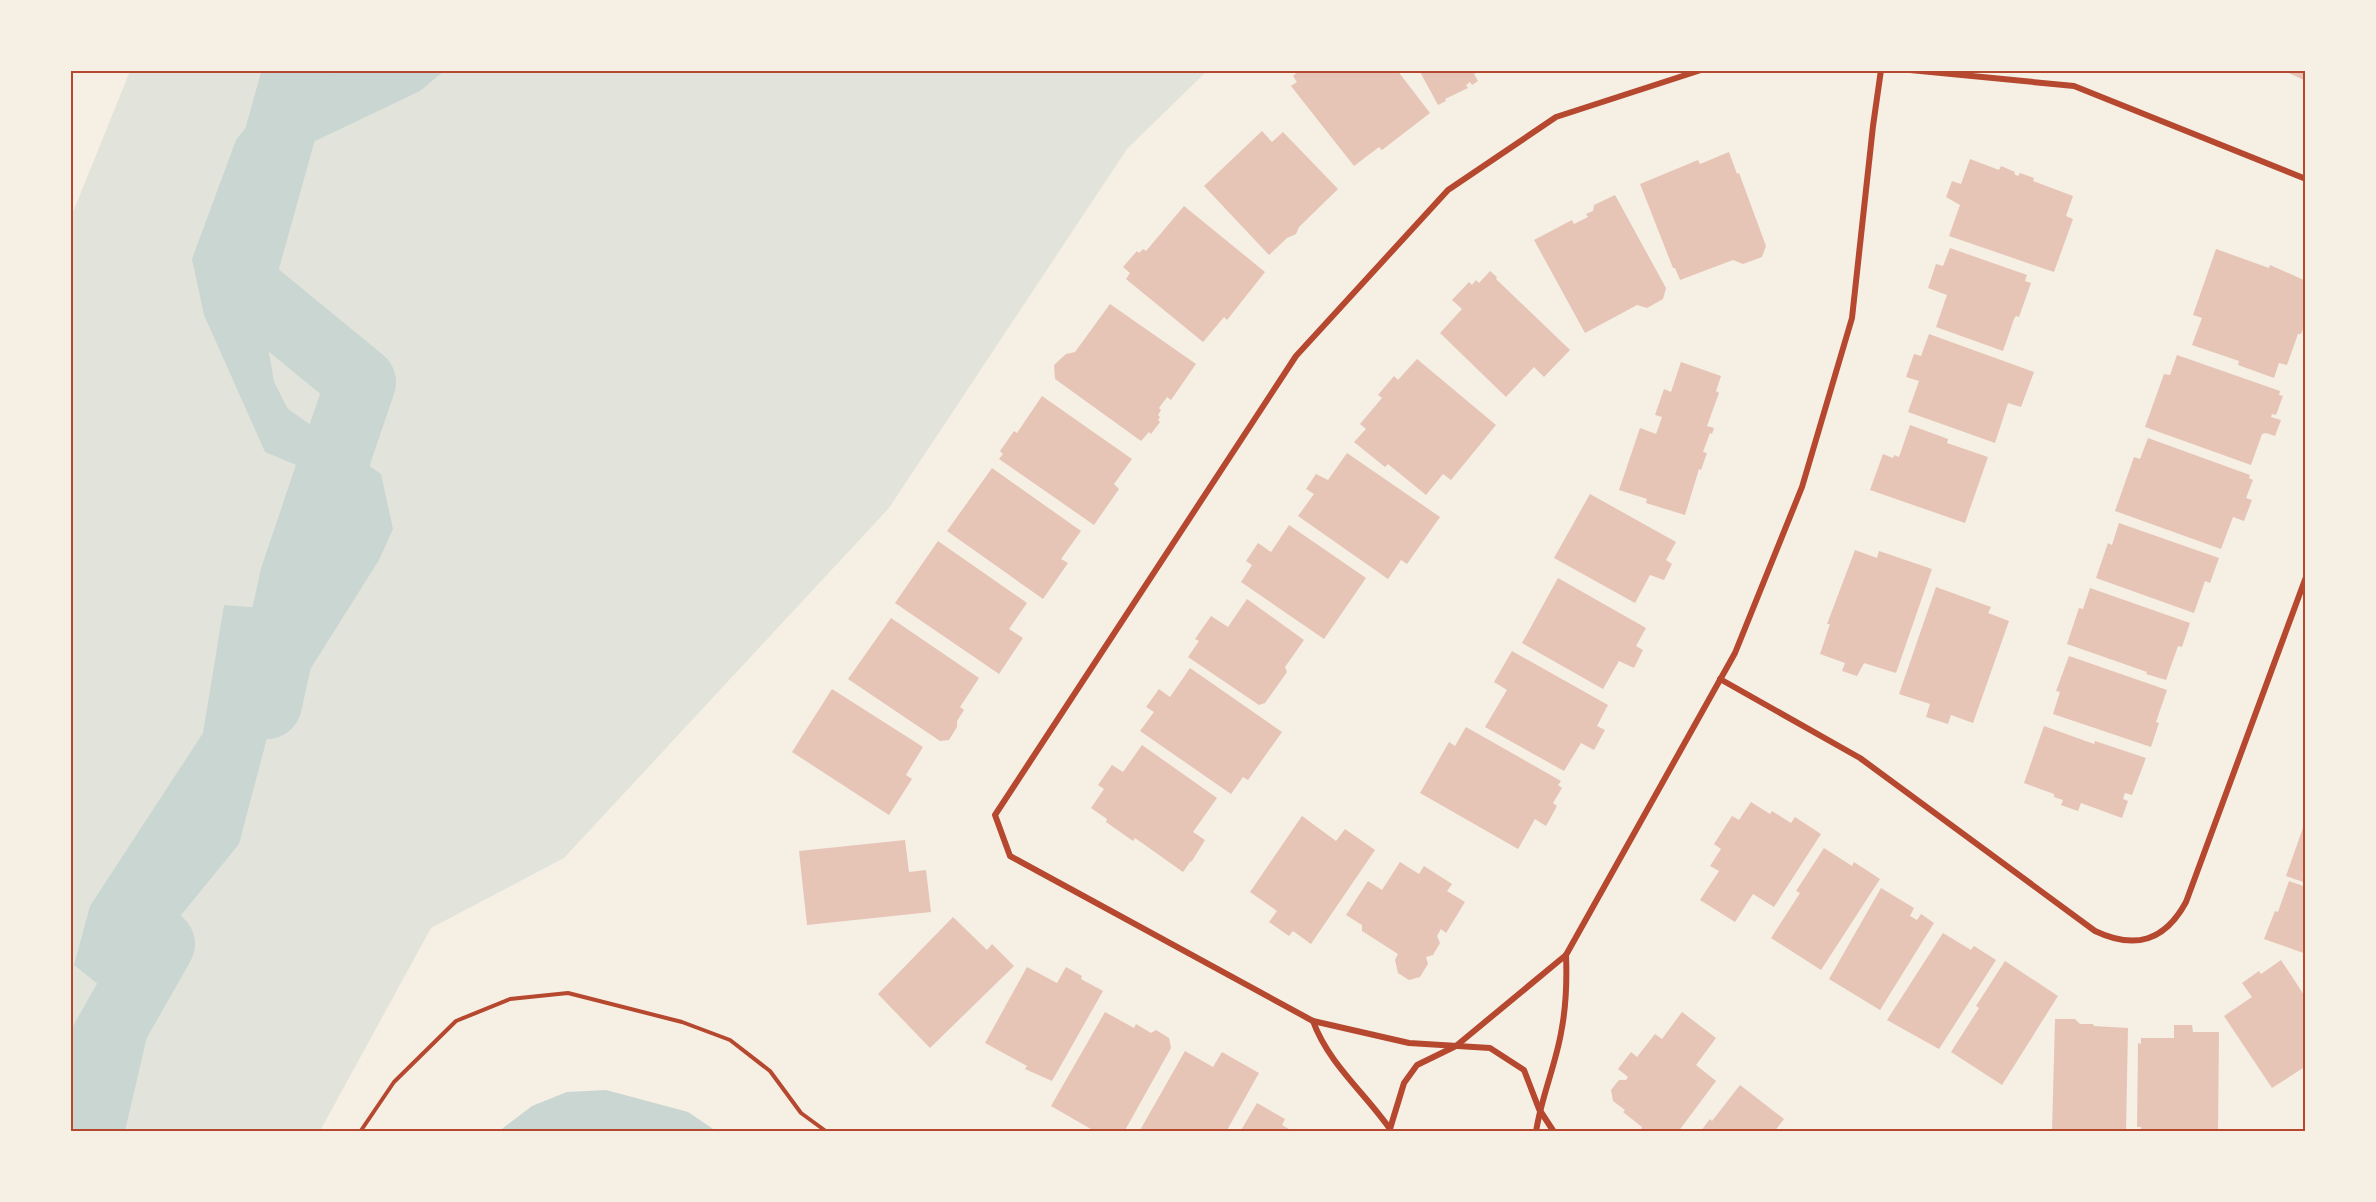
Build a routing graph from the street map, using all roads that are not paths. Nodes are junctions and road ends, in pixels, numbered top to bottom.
1 (1701, 70) edge
2 (1881, 70) edge
3 (1910, 70) edge
4 (2306, 179) edge
5 (2306, 577) edge
6 (1720, 679) junction
7 (1566, 955) junction
8 (1313, 1021) junction
9 (1456, 1046) junction
10 (1539, 1109) junction
11 (1390, 1131) edge
12 (1536, 1131) edge
13 (1554, 1131) edge

1 - 8 street
2 - 6 street
3 - 4 street
5 - 6 street
6 - 7 street
7 - 9 street
7 - 10 street
8 - 9 street
8 - 11 street
9 - 10 street
9 - 11 street
10 - 12 street
10 - 13 street

